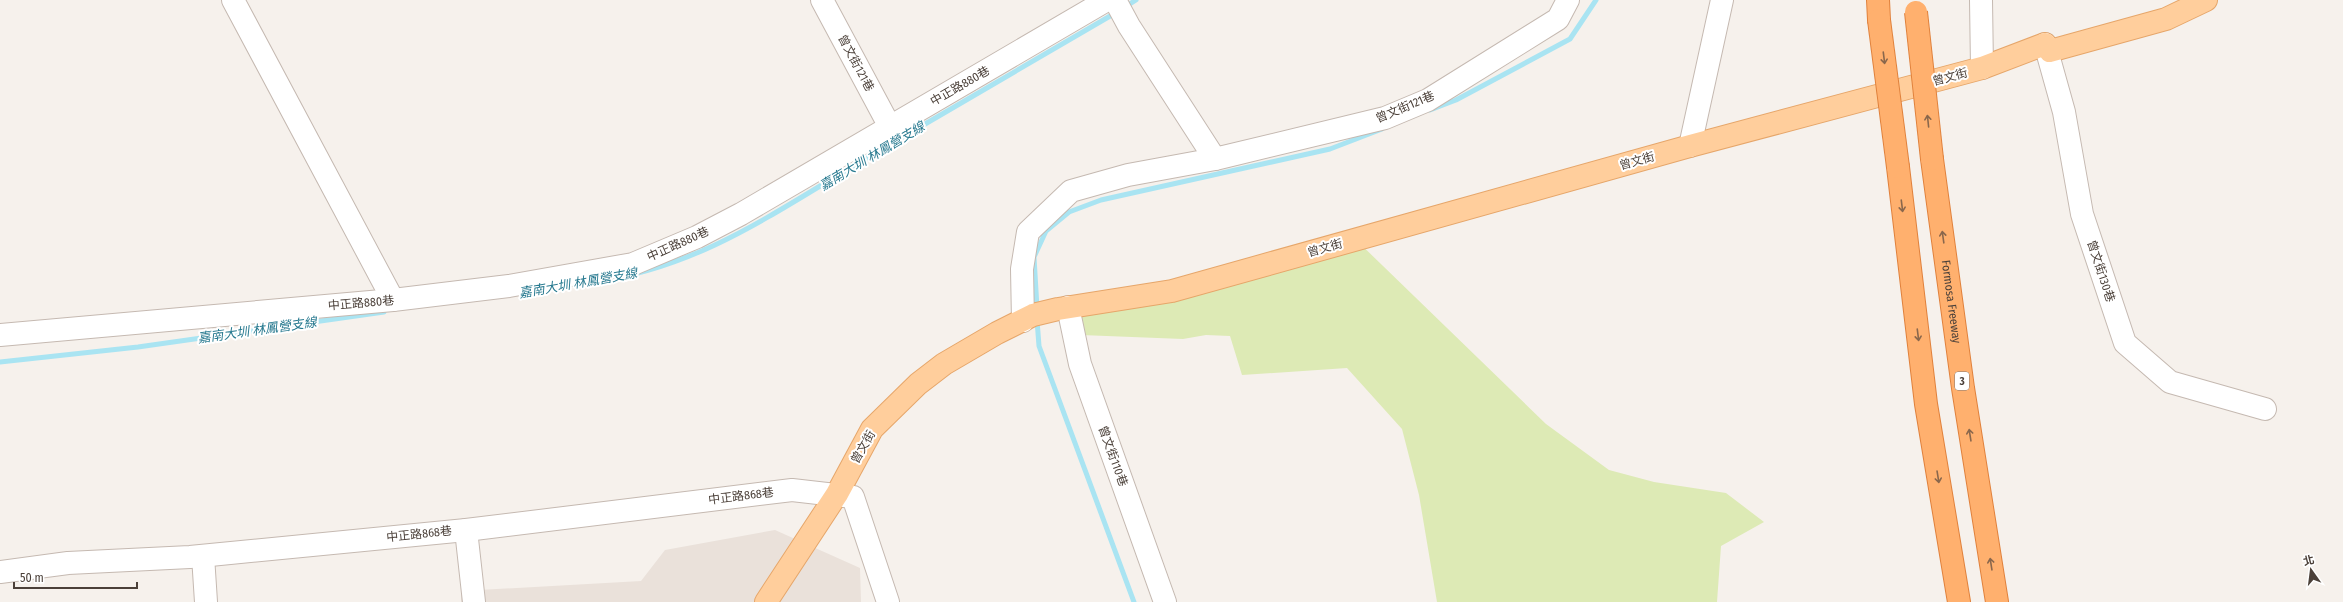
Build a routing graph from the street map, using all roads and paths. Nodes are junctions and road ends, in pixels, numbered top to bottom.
1 (233, 0) edge
2 (822, 0) edge
3 (1568, 0) edge
4 (1722, 0) edge
5 (1981, 0) edge
6 (2206, 0) edge
7 (1113, 1) edge
8 (1916, 6) edge
9 (1878, 10) edge
10 (2045, 44) junction
11 (1982, 68) junction
12 (890, 127) junction
13 (1690, 146) junction
14 (1215, 159) junction
15 (393, 300) junction
16 (1063, 308) junction
17 (1023, 321) junction
18 (0, 335) edge
19 (2265, 409) dead end
20 (837, 494) junction
21 (466, 530) junction
22 (203, 556) junction
23 (0, 572) edge
24 (206, 602) edge
25 (474, 602) edge
26 (766, 602) edge
27 (888, 602) edge
28 (1165, 602) edge
29 (1959, 602) edge
30 (1997, 602) edge

1 - 15 street
2 - 12 street, 曾文街121巷
3 - 14 street, 曾文街121巷
4 - 13 street
5 - 11 street
6 - 10 main road
7 - 12 street, 中正路880巷
7 - 14 street
30 -> 8 highway, Formosa Freeway / 3, bridge
9 -> 29 highway, bridge
10 - 11 main road, 曾文街
10 - 19 street, 曾文街130巷
11 - 13 main road, 曾文街
12 - 15 street, 中正路880巷
13 - 16 main road, 曾文街
14 - 17 street, 曾文街121巷
15 - 18 street, 中正路880巷
16 - 17 main road, 曾文街
16 - 28 street, 曾文街110巷
17 - 20 main road, 曾文街
20 - 21 street, 中正路868巷
20 - 26 main road, 曾文街
20 - 27 street, 中正路868巷
21 - 22 street, 中正路868巷
21 - 25 street
22 - 23 street, 中正路868巷
22 - 24 street

